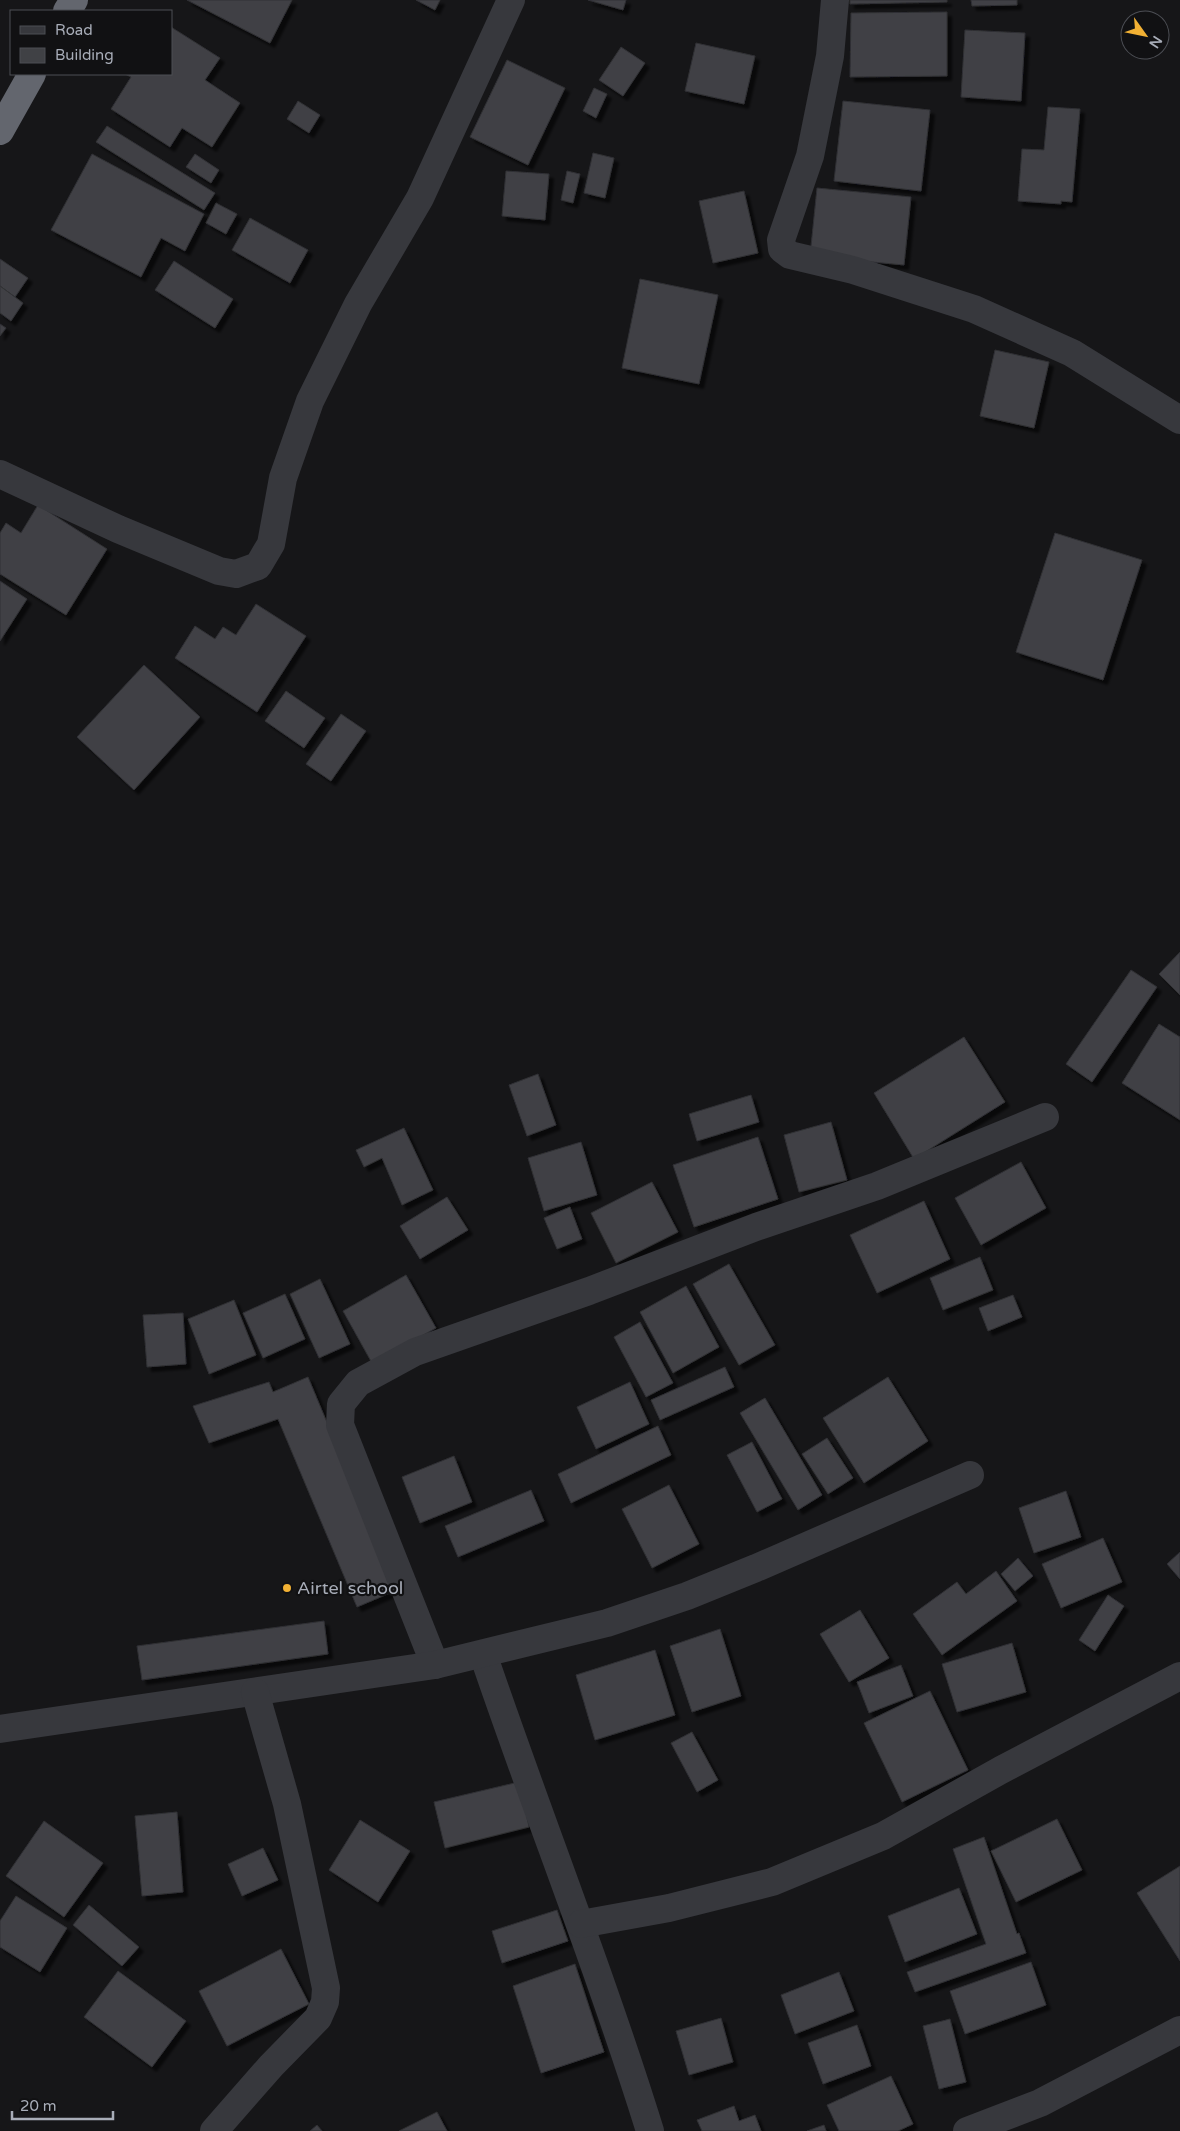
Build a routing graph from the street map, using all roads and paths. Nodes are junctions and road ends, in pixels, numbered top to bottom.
1 (511, 0) edge
2 (835, 0) edge
3 (31, 75) edge
4 (0, 131) edge
5 (1180, 420) edge
6 (0, 474) edge
7 (1045, 1117) dead end
8 (970, 1475) dead end
9 (483, 1654) junction
10 (435, 1665) junction
11 (1180, 1676) edge
12 (255, 1692) junction
13 (0, 1729) edge
14 (581, 1924) junction
15 (1180, 2030) edge
16 (214, 2131) edge
17 (650, 2131) edge
18 (967, 2131) edge

1 - 6 street
2 - 5 street
3 - 4 highway
7 - 10 street
8 - 9 street
9 - 10 street
9 - 14 street
10 - 12 street
11 - 14 street
12 - 13 street
12 - 16 street
14 - 17 street
15 - 18 street

